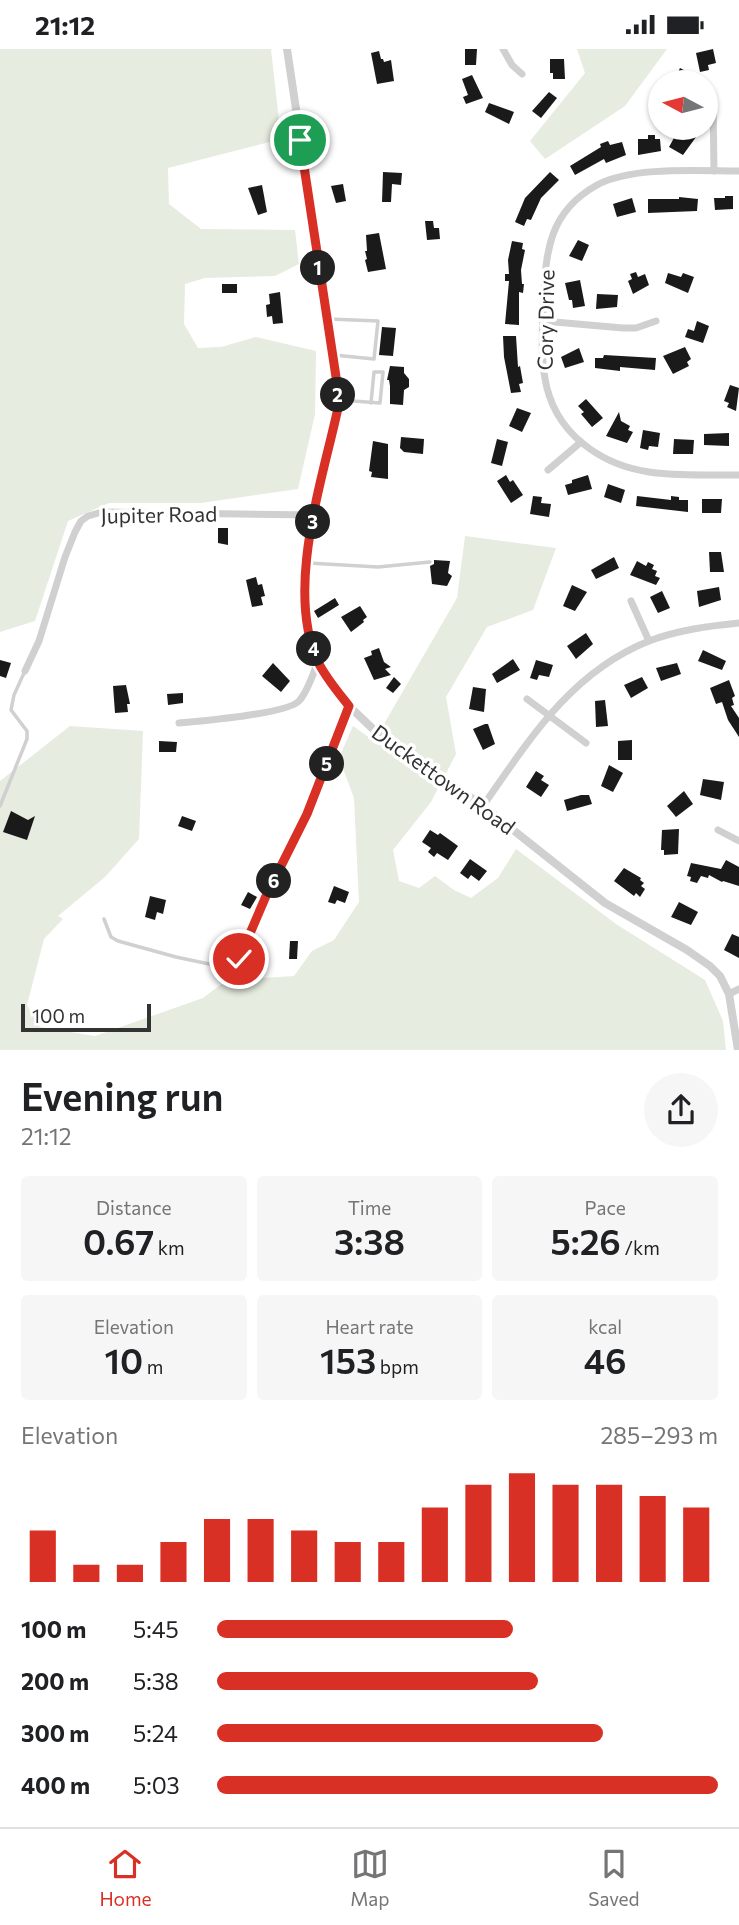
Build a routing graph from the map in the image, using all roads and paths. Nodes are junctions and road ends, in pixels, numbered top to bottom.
1 (287, 49) edge
2 (503, 49) edge
3 (522, 73) dead end
4 (714, 140) edge
5 (714, 171) junction
6 (739, 171) edge
7 (327, 319) junction
8 (543, 321) junction
9 (656, 321) dead end
10 (334, 355) junction
11 (338, 400) junction
12 (371, 403) junction
13 (581, 442) junction
14 (548, 470) dead end
15 (739, 475) edge
16 (315, 515) junction
17 (306, 562) junction
18 (430, 562) dead end
19 (631, 601) dead end
20 (739, 623) edge
21 (649, 641) junction
22 (318, 661) junction
23 (25, 671) joint
24 (527, 699) dead end
25 (349, 706) junction
26 (548, 715) junction
27 (179, 723) dead end
28 (586, 743) dead end
29 (0, 806) edge
30 (483, 806) junction
31 (718, 830) dead end
32 (739, 841) edge
33 (266, 896) joint
34 (104, 919) dead end
35 (739, 989) edge
36 (729, 994) junction
37 (738, 1050) edge

1 - 7 street, Duckettown Road
2 - 3 street
4 - 5 street
5 - 6 street, Cory Drive
5 - 8 street, Cory Drive
7 - 10 street, Duckettown Road
7 - 10 lane
8 - 9 street
8 - 13 street, Cory Drive
10 - 11 street, Duckettown Road
11 - 12 lane
11 - 16 street, Duckettown Road
12 - 12 lane
13 - 14 street
13 - 15 street, Cory Drive
16 - 17 street, Duckettown Road
16 - 23 street, Jupiter Road
17 - 18 lane
17 - 22 street, Duckettown Road
19 - 21 street
20 - 21 street
21 - 26 street
22 - 25 street, Duckettown Road
22 - 27 street
23 - 29 lane
24 - 26 street
25 - 30 street, Duckettown Road
25 - 33 street
26 - 28 street
26 - 30 street
30 - 36 street, Duckettown Road
31 - 32 street
33 - 34 lane
35 - 36 street
36 - 37 street, Duckettown Road

